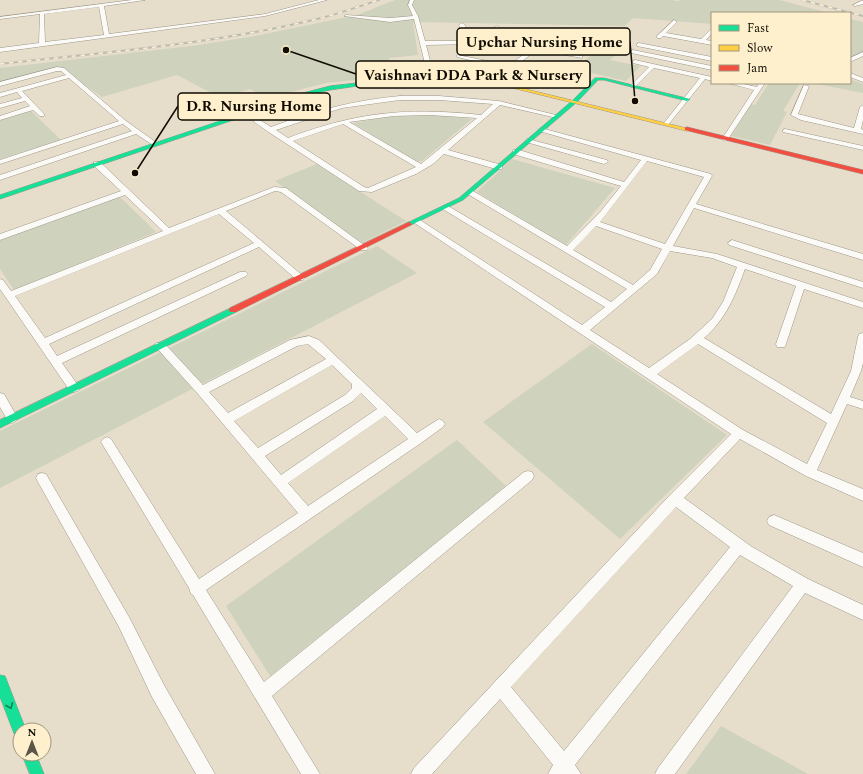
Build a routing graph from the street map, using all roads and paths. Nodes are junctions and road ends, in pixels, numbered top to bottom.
1 (143, 0) edge
2 (325, 0) edge
3 (412, 0) edge
4 (863, 2) edge
5 (101, 5) junction
6 (855, 5) dead end
7 (42, 12) junction
8 (346, 16) dead end
9 (416, 17) junction
10 (0, 18) edge
11 (674, 22) dead end
12 (462, 25) dead end
13 (497, 28) dead end
14 (602, 29) dead end
15 (711, 31) edge
16 (512, 32) dead end
17 (662, 34) junction
18 (107, 37) junction
19 (548, 39) junction
20 (702, 41) junction
21 (471, 42) junction
22 (422, 43) junction
23 (711, 43) edge
24 (42, 45) junction
25 (639, 45) dead end
26 (649, 46) junction
27 (0, 50) edge
28 (534, 50) junction
29 (633, 52) dead end
30 (863, 54) edge
31 (459, 56) dead end
32 (580, 57) dead end
33 (857, 57) junction
34 (711, 59) edge
35 (863, 59) edge
36 (851, 60) edge
37 (518, 62) junction
38 (635, 62) dead end
39 (654, 66) junction
40 (511, 67) junction
41 (711, 68) edge
42 (553, 70) dead end
43 (851, 75) edge
44 (69, 76) junction
45 (704, 77) junction
46 (711, 79) edge
47 (432, 80) junction
48 (863, 80) edge
49 (0, 84) edge
50 (488, 84) junction
51 (741, 84) edge
52 (633, 86) junction
53 (760, 86) edge
54 (806, 86) dead end
55 (18, 90) junction
56 (0, 95) edge
57 (27, 99) junction
58 (687, 99) junction
59 (575, 101) junction
60 (499, 103) junction
61 (0, 106) edge
62 (863, 107) edge
63 (35, 108) junction
64 (245, 113) junction
65 (42, 115) dead end
66 (557, 116) junction
67 (482, 117) junction
68 (0, 118) edge
69 (124, 122) junction
70 (344, 122) junction
71 (666, 124) junction
72 (269, 130) junction
73 (541, 130) junction
74 (137, 131) junction
75 (785, 131) dead end
76 (860, 131) edge
77 (725, 139) junction
78 (287, 141) junction
79 (528, 141) junction
80 (155, 144) junction
81 (863, 148) edge
82 (443, 151) junction
83 (516, 152) junction
84 (646, 158) junction
85 (0, 162) edge
86 (604, 162) dead end
87 (97, 164) junction
88 (499, 166) junction
89 (421, 168) junction
90 (863, 172) edge
91 (0, 178) edge
92 (626, 185) junction
93 (126, 192) junction
94 (470, 193) junction
95 (0, 197) edge
96 (692, 205) junction
97 (445, 208) junction
98 (221, 211) junction
99 (417, 222) junction
100 (595, 223) junction
101 (169, 232) junction
102 (0, 237) edge
103 (732, 243) dead end
104 (259, 244) junction
105 (364, 248) junction
106 (667, 248) junction
107 (567, 251) junction
108 (863, 257) edge
109 (742, 266) junction
110 (243, 274) dead end
111 (300, 278) junction
112 (0, 282) edge
113 (801, 285) junction
114 (863, 285) edge
115 (633, 289) junction
116 (9, 295) junction
117 (863, 306) edge
118 (611, 307) junction
119 (582, 332) junction
120 (863, 337) edge
121 (696, 338) junction
122 (43, 343) junction
123 (781, 344) dead end
124 (160, 346) junction
125 (333, 360) junction
126 (56, 361) junction
127 (649, 374) junction
128 (357, 384) junction
129 (74, 388) junction
130 (202, 391) junction
131 (0, 397) edge
132 (844, 399) junction
133 (863, 405) edge
134 (385, 410) junction
135 (12, 418) junction
136 (226, 420) junction
137 (833, 421) junction
138 (0, 424) edge
139 (439, 424) dead end
140 (740, 433) junction
141 (417, 440) junction
142 (107, 442) dead end
143 (256, 455) junction
144 (810, 472) junction
145 (528, 476) dead end
146 (42, 478) dead end
147 (280, 482) junction
148 (863, 495) edge
149 (675, 499) junction
150 (307, 514) junction
151 (774, 521) dead end
152 (739, 546) junction
153 (863, 560) edge
154 (803, 584) junction
155 (196, 589) junction
156 (863, 613) edge
157 (0, 682) edge
158 (501, 687) junction
159 (262, 694) junction
160 (16, 722) edge
161 (32, 762) edge
162 (565, 771) edge
163 (37, 774) edge
164 (206, 774) edge
165 (311, 774) edge
166 (420, 774) edge
167 (664, 774) edge

1 - 5 street
2 - 18 street
3 - 9 street
4 - 6 street
5 - 7 street
5 - 18 street
7 - 10 street
7 - 24 street
8 - 9 street
9 - 22 street
11 - 17 street
12 - 21 street
13 - 21 street
14 - 19 street
15 - 20 street
16 - 19 street
17 - 20 street
17 - 26 street
18 - 24 street
19 - 28 street
20 - 23 street
21 - 22 street
21 - 28 street
22 - 47 street
24 - 27 street
25 - 26 street
26 - 34 street
28 - 32 street
28 - 37 street
29 - 41 street
30 - 33 street
31 - 40 street
33 - 35 street
33 - 36 street
37 - 40 street
37 - 42 street
38 - 39 street
39 - 45 street
39 - 52 street
40 - 50 street
43 - 48 street
44 - 49 street
44 - 55 street
44 - 69 street
45 - 46 street
45 - 58 street
47 - 50 street
47 - 64 street
50 - 59 street
51 - 53 street
52 - 58 street
52 - 59 street
53 - 77 street
54 - 76 street
55 - 56 street
55 - 57 street
57 - 61 street
57 - 63 street
58 - 71 street
59 - 66 street
59 - 71 street
60 - 66 street
60 - 67 street
60 - 72 street
62 - 76 street
63 - 65 street
63 - 68 street
64 - 72 street
64 - 80 street
66 - 73 street
67 - 70 street
67 - 82 street
69 - 74 street
69 - 85 street
70 - 78 street
70 - 89 street
71 - 77 street
72 - 78 street
73 - 79 street
73 - 84 street
74 - 80 street
74 - 91 street
75 - 81 street
77 - 90 street
78 - 89 street
79 - 83 street
79 - 86 street
80 - 87 street
82 - 88 street
82 - 89 street
83 - 88 street
83 - 92 street
84 - 92 street
84 - 96 street
87 - 93 street
87 - 95 street
88 - 94 street
92 - 100 street
93 - 101 street
93 - 102 street
94 - 97 street
94 - 107 street
96 - 106 street
96 - 108 street
97 - 99 street
97 - 118 street
98 - 101 street
98 - 104 street
98 - 105 street
99 - 105 street
99 - 119 street
100 - 106 street
100 - 107 street
101 - 116 street
103 - 114 street
104 - 111 street
104 - 122 street
105 - 111 street
106 - 109 street
106 - 115 street
107 - 115 street
109 - 113 street
109 - 121 street
110 - 126 street
111 - 124 street
112 - 116 street
113 - 117 street
113 - 123 street
115 - 118 street
116 - 122 street
118 - 119 street
119 - 127 street
120 - 132 street
121 - 127 street
121 - 137 street
122 - 126 street
124 - 129 street
124 - 130 street
125 - 128 street
125 - 130 street
125 - 136 street
126 - 129 street
127 - 140 street
128 - 134 street
128 - 143 street
129 - 135 street
130 - 136 street
131 - 135 street
132 - 133 street
132 - 137 street
134 - 141 street
134 - 147 street
135 - 138 street
136 - 143 street
137 - 144 street
139 - 141 street
140 - 144 street
140 - 149 street
141 - 150 street
142 - 155 street
143 - 147 street
144 - 148 street
145 - 159 street
146 - 164 street
147 - 150 street
149 - 152 street
149 - 158 street
150 - 155 street
151 - 153 street
152 - 154 street
152 - 162 street
154 - 156 street
154 - 167 street
155 - 159 street
157 -> 160 street
158 - 162 street
158 - 166 street
159 - 165 street
161 - 163 street

